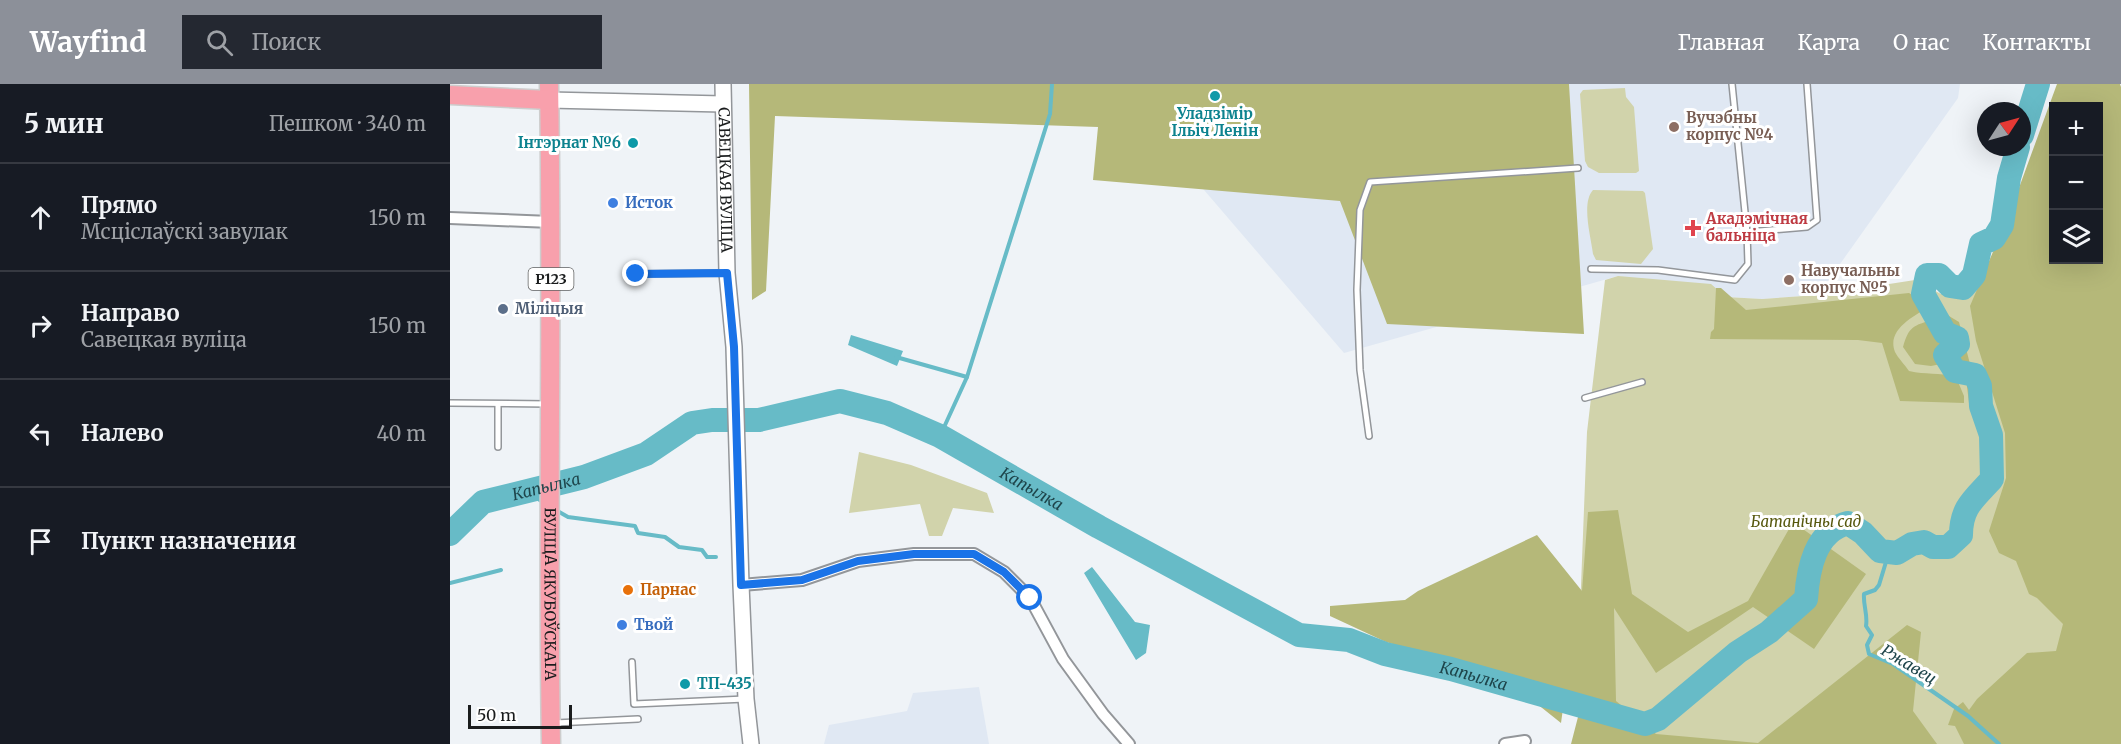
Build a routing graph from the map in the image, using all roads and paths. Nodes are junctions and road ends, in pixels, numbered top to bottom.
1 (723, 84) edge
2 (1732, 84) edge
3 (1807, 84) edge
4 (549, 92) edge
5 (450, 95) edge
6 (723, 104) junction
7 (1578, 168) dead end
8 (450, 218) edge
9 (552, 222) junction
10 (1747, 232) junction
11 (1591, 269) dead end
12 (727, 273) junction
13 (636, 274) dead end
14 (1642, 382) dead end
15 (1585, 398) dead end
16 (450, 403) edge
17 (498, 404) junction
18 (549, 404) junction
19 (1369, 436) dead end
20 (498, 447) dead end
21 (741, 585) junction
22 (632, 662) dead end
23 (747, 699) junction
24 (638, 719) dead end
25 (550, 723) junction
26 (1525, 741) dead end
27 (551, 744) edge
28 (751, 744) edge
29 (1129, 744) edge
30 (1505, 744) edge

1 - 6 main road, САВЕЦКАЯ ВУЛІЦА
2 - 10 lane
3 - 10 lane
4 - 5 main road
4 - 6 main road
4 - 9 main road, ВУЛІЦА ЯКУБОЎСКАГА / Р123
6 - 12 main road, САВЕЦКАЯ ВУЛІЦА
7 - 19 lane
8 - 9 street
9 - 18 main road, ВУЛІЦА ЯКУБОЎСКАГА / Р123
10 - 11 lane
12 - 13 lane
12 - 21 main road, САВЕЦКАЯ ВУЛІЦА
14 - 15 lane
16 - 17 lane
17 - 18 lane
17 - 20 lane
18 - 25 main road, ВУЛІЦА ЯКУБОЎСКАГА / Р123
21 - 23 main road, САВЕЦКАЯ ВУЛІЦА
21 - 29 street
22 - 23 lane
23 - 28 main road, САВЕЦКАЯ ВУЛІЦА
24 - 25 lane
25 - 27 main road, ВУЛІЦА ЯКУБОЎСКАГА / Р123
26 - 30 street

